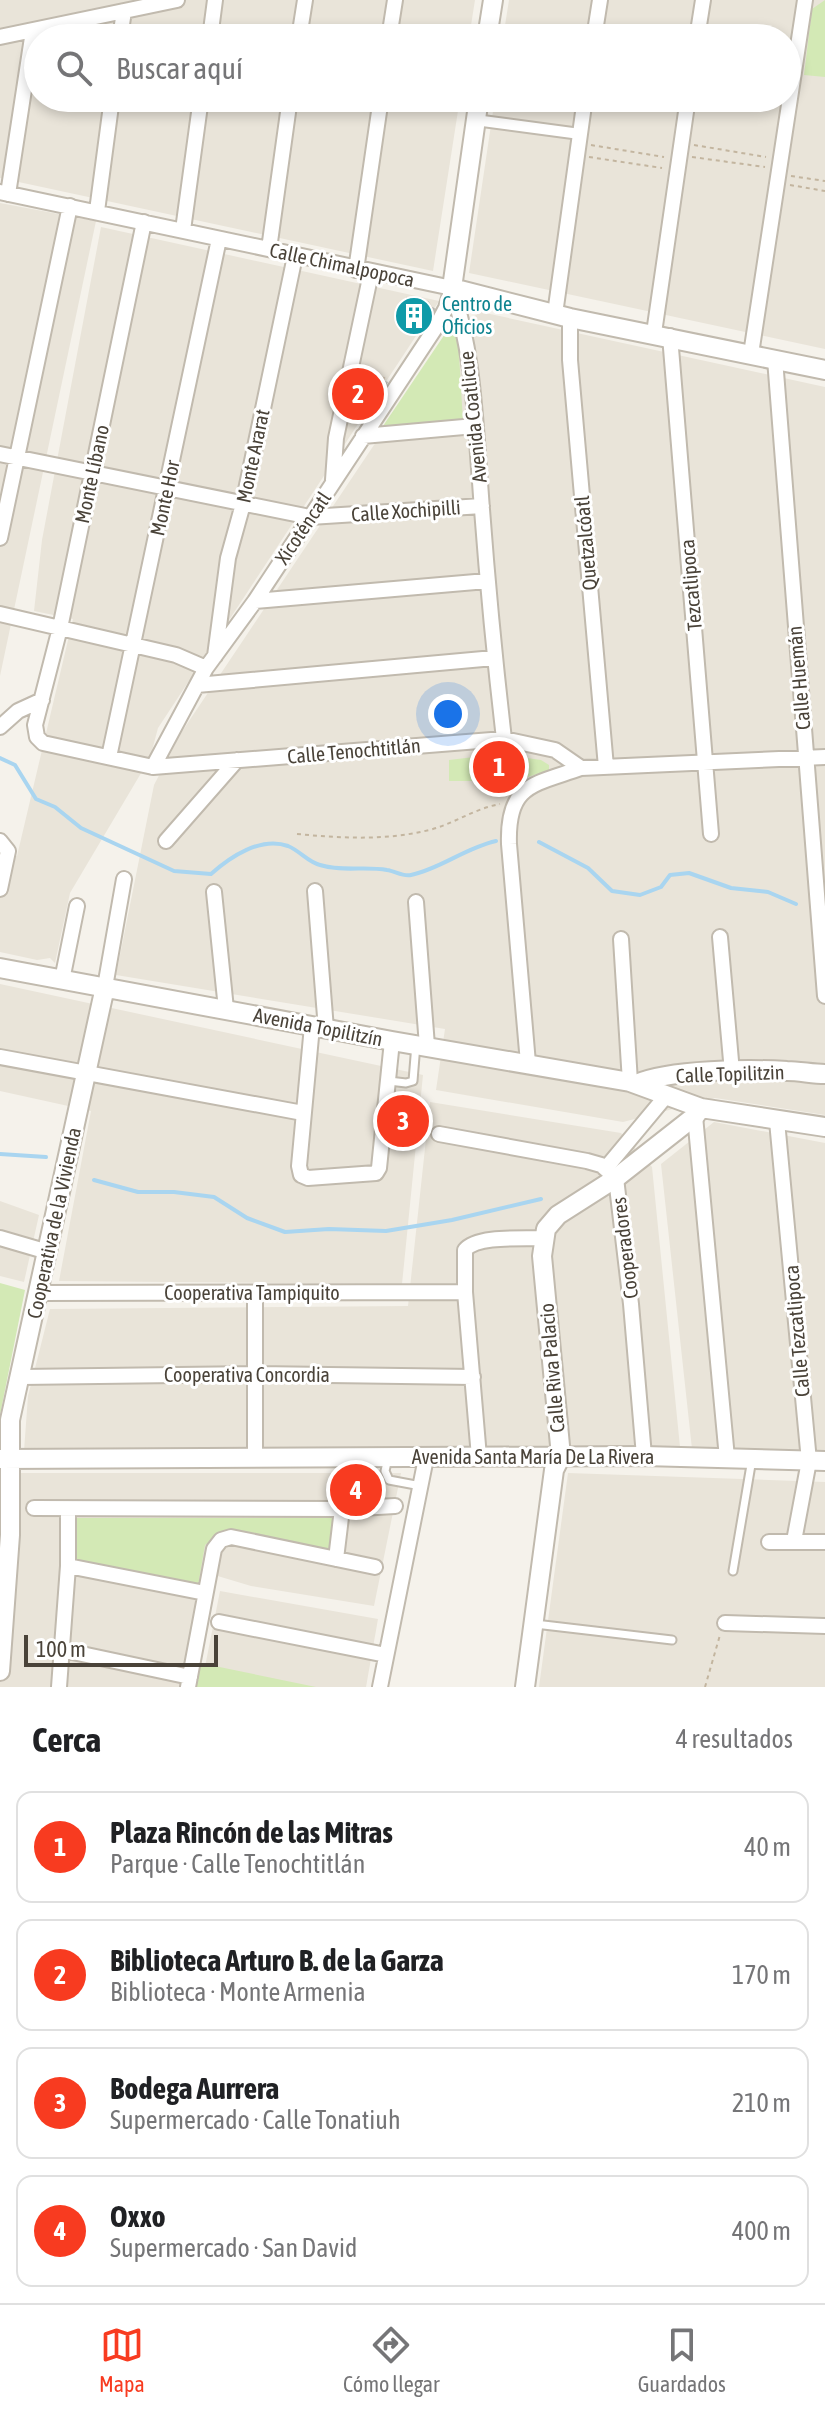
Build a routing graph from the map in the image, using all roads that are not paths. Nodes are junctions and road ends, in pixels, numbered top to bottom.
1 (177, 0) edge
2 (215, 0) edge
3 (305, 0) edge
4 (395, 0) edge
5 (493, 0) edge
6 (600, 0) edge
7 (703, 0) edge
8 (805, 0) edge
9 (124, 11) junction
10 (65, 24) edge
11 (122, 24) edge
12 (212, 24) edge
13 (301, 24) edge
14 (391, 24) edge
15 (489, 24) edge
16 (596, 24) edge
17 (699, 24) edge
18 (801, 25) edge
19 (24, 33) edge
20 (0, 37) edge
21 (24, 81) edge
22 (110, 112) edge
23 (199, 112) edge
24 (288, 112) edge
25 (380, 112) edge
26 (476, 112) edge
27 (583, 112) edge
28 (686, 112) edge
29 (787, 112) edge
30 (475, 120) junction
31 (578, 144) junction
32 (4, 193) edge
33 (70, 206) junction
34 (97, 211) junction
35 (144, 222) junction
36 (183, 230) junction
37 (219, 239) junction
38 (269, 249) junction
39 (295, 256) junction
40 (364, 271) junction
41 (452, 288) junction
42 (562, 316) junction
43 (662, 335) junction
44 (751, 354) junction
45 (775, 359) junction
46 (825, 370) edge
47 (475, 426) junction
48 (363, 436) junction
49 (0, 454) edge
50 (17, 457) junction
51 (93, 472) junction
52 (333, 483) junction
53 (167, 489) junction
54 (243, 504) junction
55 (482, 506) junction
56 (310, 517) junction
57 (0, 538) edge
58 (487, 581) junction
59 (255, 601) junction
60 (0, 614) edge
61 (60, 628) junction
62 (134, 644) junction
63 (494, 658) junction
64 (211, 662) junction
65 (197, 685) junction
66 (42, 700) junction
67 (35, 725) joint
68 (0, 727) edge
69 (504, 739) junction
70 (109, 757) junction
71 (825, 757) edge
72 (805, 758) junction
73 (237, 760) junction
74 (705, 763) junction
75 (153, 767) junction
76 (606, 767) junction
77 (581, 768) junction
78 (711, 834) dead end
79 (166, 841) dead end
80 (4, 846) edge
81 (124, 879) dead end
82 (0, 889) edge
83 (315, 891) dead end
84 (214, 892) dead end
85 (416, 902) dead end
86 (77, 906) dead end
87 (720, 937) dead end
88 (621, 939) dead end
89 (0, 968) edge
90 (62, 980) junction
91 (105, 987) junction
92 (825, 996) edge
93 (226, 1009) junction
94 (319, 1028) junction
95 (392, 1041) junction
96 (421, 1045) junction
97 (0, 1057) edge
98 (528, 1063) junction
99 (732, 1072) junction
100 (87, 1074) junction
101 (825, 1074) edge
102 (389, 1081) junction
103 (633, 1083) junction
104 (666, 1096) junction
105 (698, 1112) junction
106 (303, 1113) junction
107 (777, 1121) junction
108 (825, 1127) edge
109 (439, 1134) dead end
110 (611, 1173) junction
111 (0, 1238) edge
112 (543, 1238) junction
113 (48, 1252) junction
114 (465, 1292) junction
115 (38, 1293) junction
116 (255, 1294) junction
117 (257, 1374) junction
118 (21, 1377) junction
119 (473, 1377) junction
120 (561, 1456) junction
121 (644, 1456) junction
122 (479, 1457) junction
123 (388, 1458) junction
124 (426, 1458) junction
125 (727, 1458) junction
126 (4, 1459) edge
127 (255, 1459) junction
128 (752, 1459) junction
129 (817, 1461) edge
130 (421, 1486) junction
131 (5, 1504) edge
132 (395, 1506) dead end
133 (34, 1508) dead end
134 (68, 1509) junction
135 (342, 1509) junction
136 (5, 1535) edge
137 (794, 1541) junction
138 (769, 1542) dead end
139 (825, 1542) edge
140 (336, 1559) junction
141 (68, 1566) junction
142 (375, 1567) dead end
143 (733, 1571) dead end
144 (205, 1593) junction
145 (219, 1622) dead end
146 (725, 1623) road end
147 (533, 1624) junction
148 (825, 1626) edge
149 (672, 1640) dead end
150 (63, 1650) junction
151 (386, 1655) junction
152 (0, 1671) edge
153 (189, 1682) edge
154 (59, 1687) edge
155 (380, 1687) edge
156 (525, 1687) edge

1 - 9 street
2 - 12 street
3 - 13 street
4 - 14 street
5 - 15 street
6 - 16 street
7 - 17 street
8 - 18 street
9 - 10 street
9 - 11 street
19 - 20 street
21 - 32 street
22 - 34 street
23 - 36 street
24 - 38 street
25 - 40 street
26 - 30 street, Avenida Coatlicue
27 - 31 street, Quetzalcóatl
28 - 43 street, Tezcatlipoca
29 - 44 street
30 - 31 street
30 - 41 street, Avenida Coatlicue
31 - 42 street, Quetzalcóatl
32 - 33 street, Calle Chimalpopoca
33 - 34 street, Calle Chimalpopoca
33 - 50 street
34 - 35 street, Calle Chimalpopoca
35 - 36 street, Calle Chimalpopoca
35 - 51 street, Monte Líbano
36 - 37 street, Calle Chimalpopoca
37 - 38 street, Calle Chimalpopoca
37 - 53 street, Monte Hor
38 - 39 street, Calle Chimalpopoca
39 - 40 street, Calle Chimalpopoca
39 - 54 street, Monte Ararat
40 - 41 street, Calle Chimalpopoca
40 - 52 street
41 - 42 street, Calle Chimalpopoca
41 - 47 street, Avenida Coatlicue
41 - 48 street, Xicoténcatl
42 - 43 street, Calle Chimalpopoca
42 - 76 street, Quetzalcóatl
43 - 44 street, Calle Chimalpopoca
43 - 74 street, Tezcatlipoca
44 - 45 street, Calle Chimalpopoca
45 - 46 street, Calle Chimalpopoca
45 - 72 street, Calle Huemán
47 - 48 street
47 - 55 street, Avenida Coatlicue
48 - 52 street, Xicoténcatl
49 - 50 street, Calle Xochipilli
50 - 51 street, Calle Xochipilli
50 - 57 street
51 - 53 street, Calle Xochipilli
51 - 61 street, Monte Líbano
52 - 56 street, Xicoténcatl
53 - 54 street, Calle Xochipilli
53 - 62 street, Monte Hor
54 - 56 street, Calle Xochipilli
54 - 64 street, Monte Ararat
55 - 56 street, Calle Xochipilli
55 - 58 street, Avenida Coatlicue
56 - 59 street, Xicoténcatl
58 - 59 street
58 - 63 street, Avenida Coatlicue
59 - 64 street, Xicoténcatl
60 - 61 street
61 - 62 street
61 - 66 street, Monte Líbano
62 - 64 street
62 - 70 street, Monte Hor
63 - 65 street
63 - 69 street, Avenida Coatlicue
64 - 65 street, Xicoténcatl
65 - 75 street, Xicoténcatl
66 - 67 street, Monte Líbano
66 - 68 street
67 - 70 street, Calle Tenochtitlán
69 - 73 street, Calle Tenochtitlán
69 - 77 street, Calle Tenochtitlán
70 - 75 street, Calle Tenochtitlán
71 - 72 street
72 - 74 street
72 - 92 street, Calle Huemán
73 - 75 street, Calle Tenochtitlán
73 - 79 street
74 - 76 street
74 - 78 street, Tezcatlipoca
76 - 77 street
77 - 98 street
80 - 82 street
81 - 91 street
83 - 94 street
84 - 93 street
85 - 96 street
86 - 90 street
87 - 99 street
88 - 103 street
89 - 90 street, Avenida Topilitzín
90 - 91 street, Avenida Topilitzín
91 - 93 street, Avenida Topilitzín
91 - 100 street, Cooperativa de la Vivienda
93 - 94 street, Avenida Topilitzín
94 - 95 street, Avenida Topilitzín
94 - 106 street
95 - 96 street, Avenida Topilitzín
95 - 102 street
96 - 98 street, Avenida Topilitzín
96 - 102 lane
97 - 100 street
98 - 103 street, Avenida Topilitzín
99 - 101 street, Calle Topilitzin
99 - 103 street, Calle Topilitzin
100 - 106 street
100 - 113 street, Cooperativa de la Vivienda
102 - 106 street
103 - 104 street
104 - 105 street
104 - 110 street
105 - 107 street
105 - 110 street
105 - 125 street
107 - 108 street
107 - 129 street, Calle Tezcatlipoca
109 - 110 street
110 - 112 street
110 - 121 street, Cooperadores
111 - 113 street
112 - 114 street
112 - 120 street, Calle Riva Palacio
113 - 115 street, Cooperativa de la Vivienda
114 - 116 street, Cooperativa Tampiquito
114 - 119 street
115 - 116 street, Cooperativa Tampiquito
115 - 118 street, Cooperativa de la Vivienda
116 - 117 street
117 - 118 street, Cooperativa Concordia
117 - 119 street, Cooperativa Concordia
117 - 127 street
118 - 126 street, Cooperativa de la Vivienda
119 - 122 street
120 - 121 street, Avenida Santa María De La Rivera
120 - 122 street, Avenida Santa María De La Rivera
120 - 147 street, Calle Riva Palacio
121 - 125 street, Avenida Santa María De La Rivera
122 - 124 street, Avenida Santa María De La Rivera
123 - 124 street, Avenida Santa María De La Rivera
123 - 127 street, Avenida Santa María De La Rivera
123 - 130 lane
124 - 130 street
125 - 128 street, Avenida Santa María De La Rivera
126 - 127 street, Avenida Santa María De La Rivera
126 - 131 street, Cooperativa de la Vivienda
128 - 129 street, Avenida Santa María De La Rivera
128 - 143 lane
129 - 137 street, Calle Tezcatlipoca
130 - 151 street
131 - 136 street, Cooperativa de la Vivienda
132 - 135 street
133 - 134 street
134 - 135 street
134 - 141 street
135 - 140 street
136 - 152 street, Cooperativa de la Vivienda
137 - 138 street
137 - 139 street
140 - 142 street
140 - 144 street
141 - 144 street
141 - 150 street
144 - 153 street
145 - 151 street
146 - 148 street
147 - 149 lane
147 - 156 street, Calle Riva Palacio
150 - 153 street
150 - 154 street
151 - 155 street

